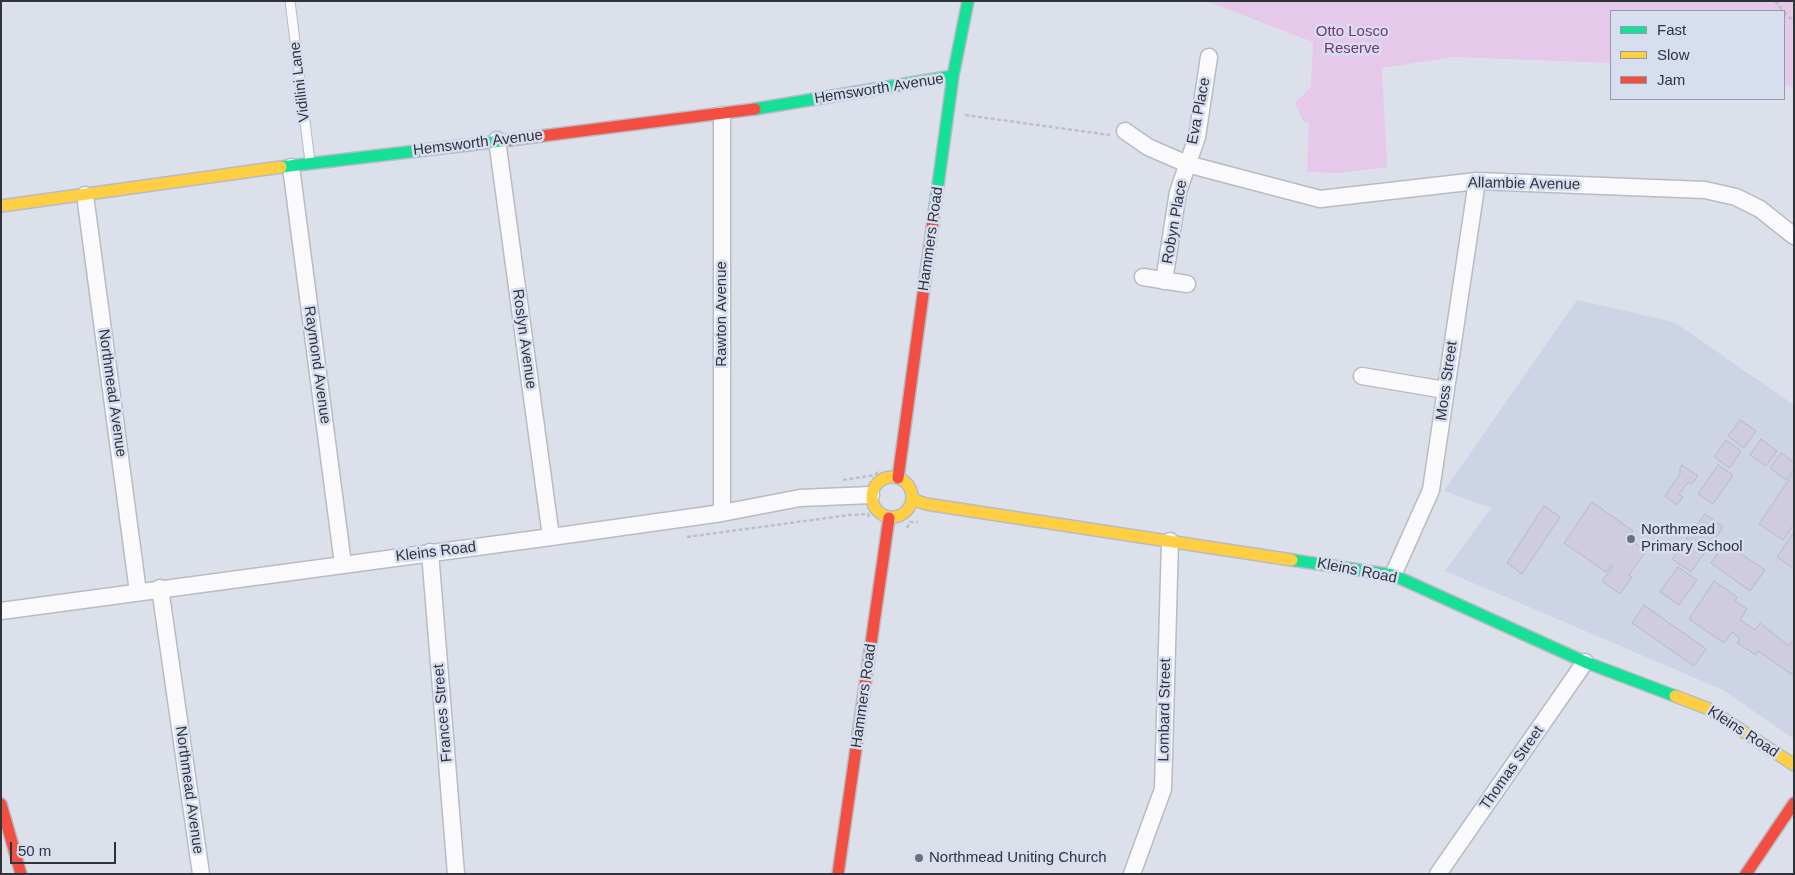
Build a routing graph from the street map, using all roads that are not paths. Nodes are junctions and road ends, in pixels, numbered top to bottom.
1 (290, 1) edge
2 (968, 1) edge
3 (1209, 57) dead end
4 (953, 76) junction
5 (722, 115) junction
6 (1125, 131) road end
7 (497, 140) junction
8 (310, 163) junction
9 (1187, 164) junction
10 (291, 167) junction
11 (1477, 181) junction
12 (85, 195) junction
13 (1, 206) edge
14 (1794, 236) edge
15 (1143, 277) dead end
16 (1164, 281) junction
17 (1186, 284) dead end
18 (1362, 376) dead end
19 (1445, 390) junction
20 (898, 478) junction
21 (871, 495) junction
22 (912, 499) junction
23 (722, 513) junction
24 (889, 518) junction
25 (551, 537) junction
26 (1170, 541) junction
27 (430, 552) junction
28 (344, 564) junction
29 (1393, 575) junction
30 (160, 588) junction
31 (138, 592) junction
32 (1, 611) edge
33 (1586, 662) junction
34 (1794, 765) edge
35 (1, 804) edge
36 (1794, 804) edge
37 (21, 874) edge
38 (201, 874) edge
39 (456, 874) edge
40 (838, 874) edge
41 (1132, 874) edge
42 (1438, 874) edge
43 (1746, 874) edge

1 - 8 lane, Vidilini Lane
2 - 4 main road, Hammers Road
3 - 9 street, Eva Place
4 - 5 main road, Hemsworth Avenue
4 - 20 main road, Hammers Road
5 - 7 main road, Hemsworth Avenue
5 - 23 street, Rawton Avenue
6 - 9 street, Allambie Avenue
7 - 8 main road, Hemsworth Avenue
7 - 25 street, Roslyn Avenue
8 - 10 main road, Hemsworth Avenue
9 - 11 street, Allambie Avenue
9 - 16 street, Robyn Place
10 - 12 main road, Hemsworth Avenue
10 - 28 street, Raymond Avenue
11 - 14 street, Allambie Avenue
11 - 19 street, Moss Street
12 - 13 main road, Hemsworth Avenue
12 - 31 street, Northmead Avenue
15 - 16 street, Robyn Place
16 - 17 street, Robyn Place
18 - 19 street
19 - 29 street, Moss Street
20 - 21 main road
20 - 22 main road
21 - 23 street, Kleins Road
21 - 24 main road
22 - 24 main road
22 - 26 main road, Kleins Road
23 - 25 street, Kleins Road
24 - 40 main road, Hammers Road
25 - 27 street, Kleins Road
26 - 29 main road, Kleins Road
26 - 41 street, Lombard Street
27 - 28 street, Kleins Road
27 - 39 street, Frances Street
28 - 30 street, Kleins Road
29 - 33 main road, Kleins Road
30 - 31 street, Kleins Road
30 - 38 street, Northmead Avenue
31 - 32 street, Kleins Road
33 - 34 main road, Kleins Road
33 - 42 street, Thomas Street
35 - 37 main road
36 - 43 main road

